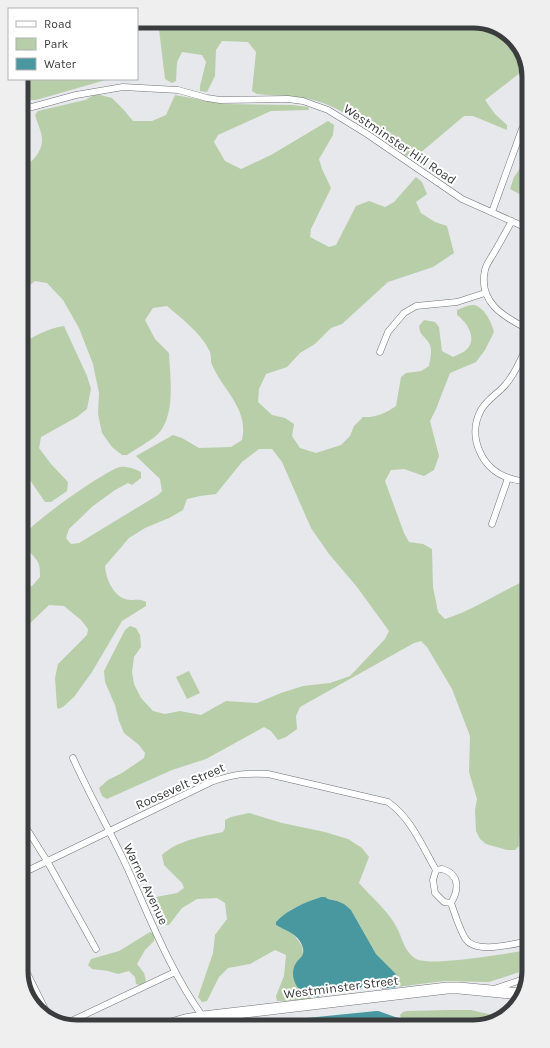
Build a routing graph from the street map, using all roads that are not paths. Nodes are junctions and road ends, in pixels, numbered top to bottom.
1 (28, 108) edge
2 (522, 129) edge
3 (492, 212) junction
4 (512, 221) junction
5 (522, 226) edge
6 (485, 292) junction
7 (522, 326) edge
8 (380, 352) dead end
9 (522, 356) edge
10 (508, 478) junction
11 (522, 481) edge
12 (492, 524) dead end
13 (73, 758) dead end
14 (110, 830) junction
15 (28, 831) edge
16 (47, 861) junction
17 (28, 870) edge
18 (436, 870) junction
19 (451, 903) junction
20 (522, 942) edge
21 (96, 949) dead end
22 (175, 972) junction
23 (29, 976) edge
24 (521, 980) edge
25 (489, 991) junction
26 (516, 993) edge
27 (39, 998) joint
28 (44, 1008) edge
29 (203, 1017) junction
30 (74, 1020) edge
31 (189, 1020) edge

1 - 3 street, Westminster Hill Road
2 - 3 street
3 - 4 street, Westminster Hill Road
4 - 5 street, Westminster Hill Road
4 - 6 street
6 - 7 street
6 - 8 street
9 - 10 street
10 - 11 street
10 - 12 street
13 - 14 street, Warner Avenue
14 - 16 street, Roosevelt Street
14 - 18 street, Roosevelt Street
14 - 22 street, Warner Avenue
15 - 16 street
16 - 17 street, Roosevelt Street
16 - 21 street
18 - 19 street
18 - 19 street
19 - 20 street
22 - 29 street, Warner Avenue
22 - 30 street
23 - 27 street
24 - 25 street
25 - 26 highway, Westminster Street
25 - 29 highway, Westminster Street
27 - 28 street
29 - 31 highway, Westminster Street

